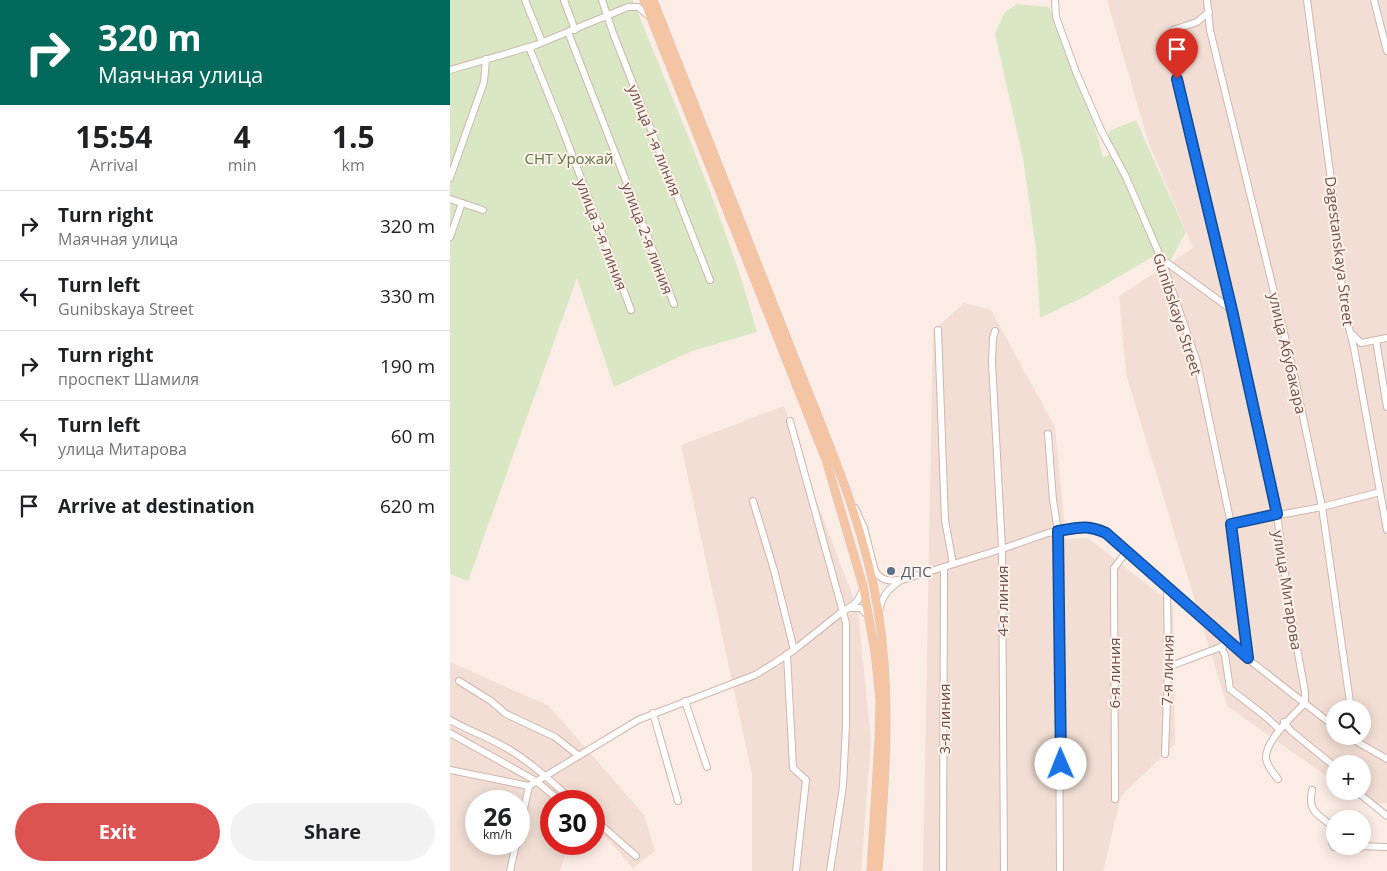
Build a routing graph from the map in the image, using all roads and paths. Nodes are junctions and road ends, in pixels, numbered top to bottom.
1 (525, 0) edge
2 (564, 0) edge
3 (602, 0) edge
4 (635, 0) edge
5 (644, 0) edge
6 (652, 0) edge
7 (1055, 0) edge
8 (1207, 0) edge
9 (1307, 0) edge
10 (1374, 0) edge
11 (628, 7) junction
12 (1209, 12) junction
13 (608, 15) junction
14 (653, 21) junction
15 (575, 30) junction
16 (568, 32) junction
17 (536, 45) junction
18 (1387, 51) edge
19 (486, 59) junction
20 (451, 71) edge
21 (450, 178) edge
22 (450, 199) edge
23 (462, 203) junction
24 (483, 210) dead end
25 (450, 237) edge
26 (1161, 258) junction
27 (710, 280) dead end
28 (674, 304) dead end
29 (631, 310) dead end
30 (1232, 310) junction
31 (1348, 327) junction
32 (938, 330) dead end
33 (995, 331) dead end
34 (1387, 338) edge
35 (1376, 340) junction
36 (1387, 407) edge
37 (790, 421) dead end
38 (1048, 434) dead end
39 (1380, 492) junction
40 (1384, 499) edge
41 (851, 500) junction
42 (753, 501) dead end
43 (1322, 507) junction
44 (1277, 514) junction
45 (1231, 524) junction
46 (1387, 530) edge
47 (1058, 531) junction
48 (1002, 550) junction
49 (1126, 551) junction
50 (953, 564) junction
51 (944, 567) junction
52 (902, 580) junction
53 (863, 586) junction
54 (1167, 586) junction
55 (851, 608) junction
56 (843, 611) junction
57 (879, 612) junction
58 (869, 616) junction
59 (1229, 641) junction
60 (1221, 648) junction
61 (791, 652) junction
62 (1248, 658) junction
63 (1168, 667) junction
64 (459, 681) dead end
65 (1350, 700) edge
66 (685, 701) junction
67 (1305, 703) junction
68 (653, 713) junction
69 (450, 720) edge
70 (1326, 720) edge
71 (1284, 722) junction
72 (1279, 729) junction
73 (450, 733) edge
74 (1363, 745) edge
75 (1165, 754) dead end
76 (578, 756) junction
77 (1387, 758) edge
78 (1326, 759) edge
79 (707, 767) dead end
80 (450, 770) edge
81 (546, 775) junction
82 (1278, 779) dead end
83 (536, 781) junction
84 (529, 786) junction
85 (528, 790) edge
86 (547, 790) edge
87 (562, 790) edge
88 (1312, 790) dead end
89 (1115, 799) dead end
90 (1367, 800) edge
91 (678, 801) dead end
92 (1387, 816) edge
93 (1326, 821) edge
94 (605, 829) edge
95 (1371, 847) edge
96 (1387, 847) edge
97 (514, 855) edge
98 (636, 856) dead end
99 (510, 871) edge
100 (796, 871) edge
101 (830, 871) edge
102 (871, 871) edge
103 (878, 871) edge
104 (942, 871) edge
105 (1004, 871) edge
106 (1060, 871) edge

1 - 17 street, улица 3-я линия
2 - 15 street
3 - 13 street, улица 1-я линия
4 - 11 street
5 - 14 main road
6 - 41 main road
7 - 26 street, Gunibskaya Street
8 - 12 street, улица Абубакара
9 - 31 street, Dagestanskaya Street
10 - 18 street
11 - 13 street
11 - 14 street
12 - 30 street, улица Митарова
12 - 43 street, улица Абубакара
13 - 15 street
13 - 27 street, улица 1-я линия
14 - 53 main road
15 - 16 street
16 - 17 street
16 - 28 street, улица 2-я линия
17 - 19 street
17 - 29 street, улица 3-я линия
19 - 20 street
19 - 21 street
22 - 23 street
23 - 24 street
23 - 25 street
26 - 30 street
26 - 45 street, Gunibskaya Street
30 - 44 street, улица Митарова
31 - 35 street
31 - 39 street, Dagestanskaya Street
32 - 50 street
33 - 48 street, 4-я линия
34 - 35 street
35 - 36 street
37 - 56 street
38 - 47 street
39 - 40 street, Dagestanskaya Street
39 - 43 street
40 - 46 street, Dagestanskaya Street
41 - 52 street
41 - 57 main road
42 - 61 street
43 - 44 street
43 - 65 street, улица Абубакара
44 - 45 street
44 - 67 street, улица Митарова
45 - 62 street, Gunibskaya Street
47 - 48 street
47 - 49 street
47 - 106 street
48 - 50 street
48 - 105 street, 4-я линия
49 - 54 street
49 - 89 street, 6-я линия
50 - 51 street
51 - 52 street
51 - 104 street, 3-я линия
52 - 57 street
53 - 55 street
53 - 58 main road
54 - 59 street
54 - 63 street, 7-я линия
55 - 56 street
55 - 58 street
56 - 61 street
56 - 101 street
57 - 103 main road
58 - 102 main road
59 - 60 street
59 - 62 street
60 - 63 street
60 - 72 street
61 - 66 street
61 - 100 street
62 - 67 street
63 - 75 street, 7-я линия
64 - 76 street
66 - 68 street
66 - 79 street
67 - 70 street
67 - 71 street
68 - 76 street
68 - 91 street
69 - 81 street
71 - 72 street
71 - 78 street
72 - 82 street
73 - 83 street
74 - 77 street
76 - 81 street
80 - 84 street
81 - 83 street
81 - 87 street
83 - 84 street
83 - 86 street
84 - 85 street
88 - 93 street
90 - 92 street
94 - 98 street
95 - 96 street
97 - 99 street

